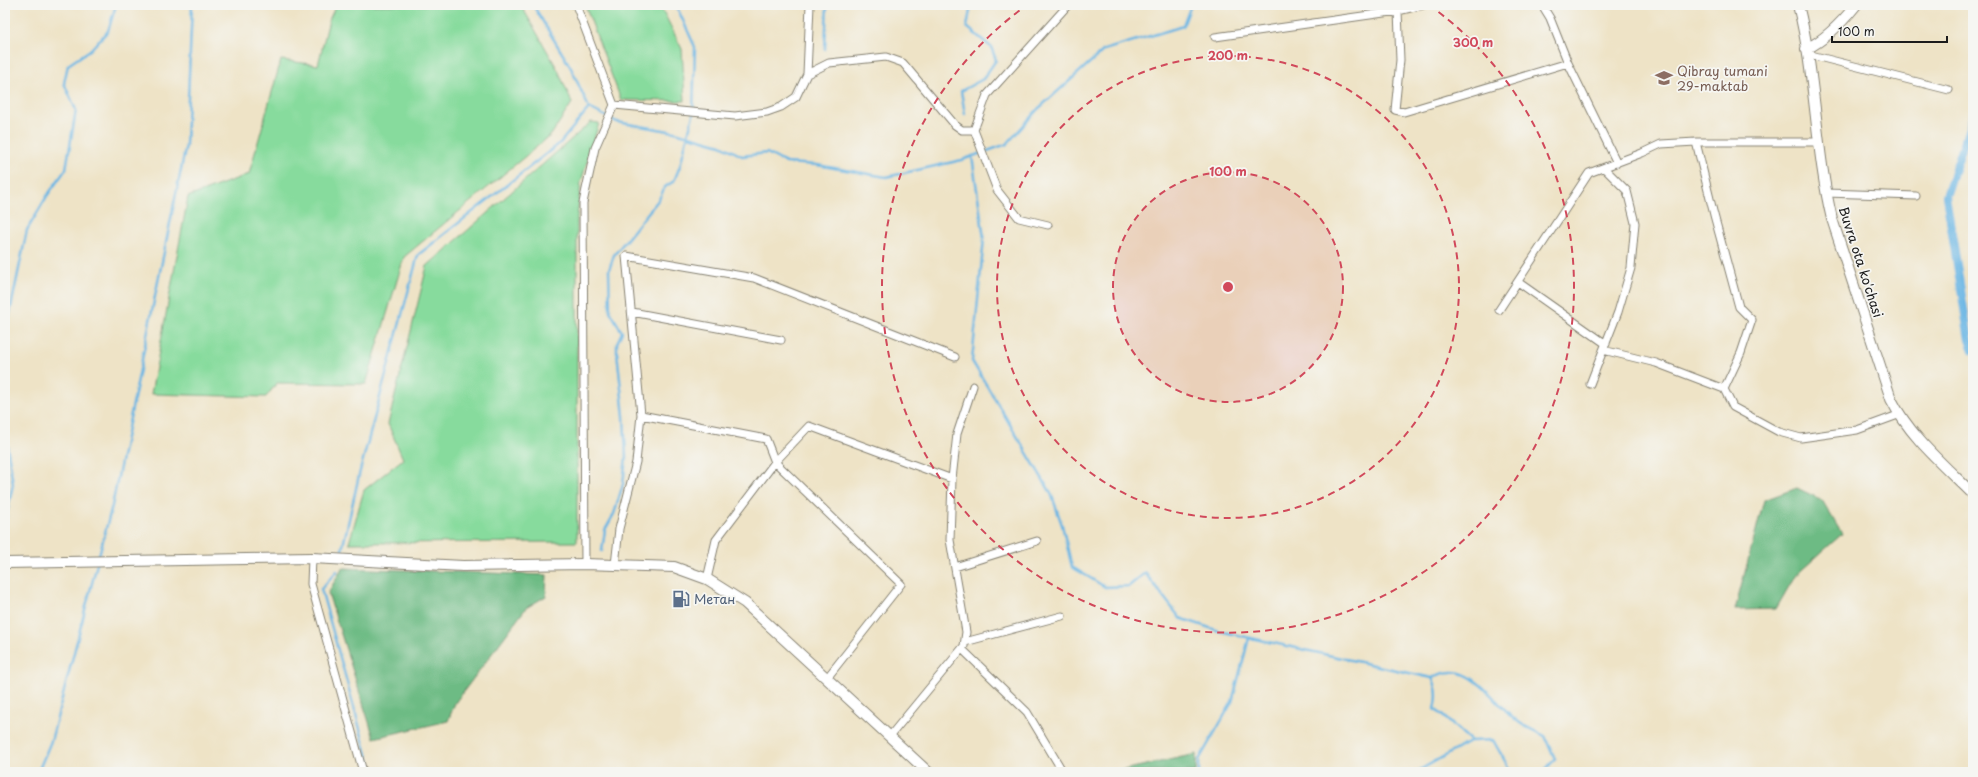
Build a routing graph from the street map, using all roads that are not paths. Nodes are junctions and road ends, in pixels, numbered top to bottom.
1 (576, 5) edge
2 (810, 5) edge
3 (1068, 5) edge
4 (1423, 5) edge
5 (1542, 5) edge
6 (1798, 5) edge
7 (1856, 5) edge
8 (1397, 8) edge
9 (1216, 37) dead end
10 (1807, 52) junction
11 (1568, 63) junction
12 (807, 74) junction
13 (1949, 90) dead end
14 (614, 105) junction
15 (974, 130) junction
16 (1696, 142) junction
17 (1819, 142) junction
18 (1617, 163) junction
19 (1604, 168) junction
20 (1826, 193) junction
21 (1916, 196) dead end
22 (1048, 225) dead end
23 (1518, 282) junction
24 (1499, 310) dead end
25 (632, 312) junction
26 (781, 340) dead end
27 (1604, 347) junction
28 (955, 357) dead end
29 (1590, 384) dead end
30 (973, 386) dead end
31 (1724, 389) junction
32 (641, 415) junction
33 (1898, 415) junction
34 (775, 462) junction
35 (952, 478) junction
36 (1973, 494) edge
37 (1036, 541) dead end
38 (312, 558) junction
39 (5, 563) edge
40 (585, 564) junction
41 (616, 565) junction
42 (955, 567) junction
43 (707, 579) junction
44 (1062, 616) dead end
45 (964, 646) junction
46 (827, 678) junction
47 (890, 736) junction
48 (363, 772) edge
49 (928, 772) edge
50 (1063, 772) edge

1 - 14 street
2 - 12 street
3 - 15 street
4 - 8 street
5 - 11 street
6 - 10 main road, Buvra ota ko'chasi
7 - 10 main road
8 - 9 street
8 - 11 street
10 - 13 street
10 - 17 main road, Buvra ota ko'chasi
11 - 18 street
12 - 14 street
12 - 15 street
14 - 40 street
15 - 22 street
16 - 17 street
16 - 18 street
16 - 31 street
17 - 20 main road, Buvra ota ko'chasi
18 - 19 street
19 - 23 street
19 - 27 street
20 - 21 street
20 - 33 main road, Buvra ota ko'chasi
23 - 24 street
23 - 27 street
25 - 26 street
25 - 28 street
25 - 32 street
27 - 29 street
27 - 31 street
30 - 35 street
31 - 33 street
32 - 34 street
32 - 41 street
33 - 36 main road, Buvra ota ko'chasi
34 - 35 street
34 - 43 street
34 - 46 street
35 - 42 street
37 - 42 street
38 - 39 main road
38 - 40 main road
38 - 48 street
40 - 41 main road
41 - 43 main road
42 - 45 street
43 - 46 main road
44 - 45 street
45 - 47 street
45 - 50 street
46 - 47 main road
47 - 49 main road

